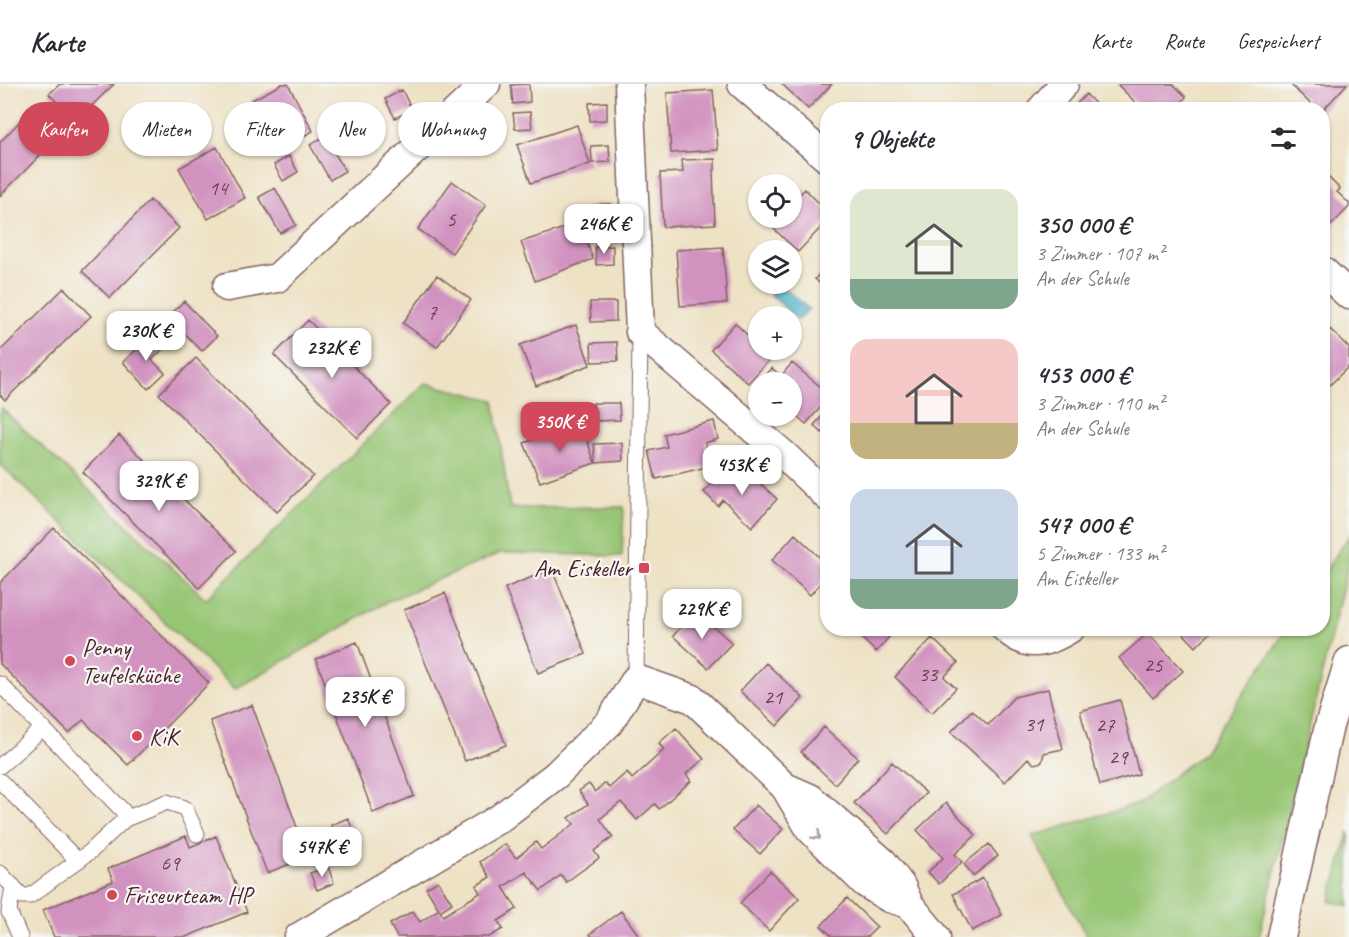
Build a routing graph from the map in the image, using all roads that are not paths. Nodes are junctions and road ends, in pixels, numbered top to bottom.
1 (486, 84) edge
2 (629, 84) edge
3 (742, 84) edge
4 (1064, 84) edge
5 (1048, 102) edge
6 (820, 152) edge
7 (1330, 277) edge
8 (227, 287) dead end
9 (1349, 295) edge
10 (640, 332) junction
11 (784, 455) junction
12 (820, 466) edge
13 (820, 489) edge
14 (1016, 636) edge
15 (1059, 636) edge
16 (1349, 661) edge
17 (636, 679) junction
18 (0, 684) edge
19 (1339, 719) edge
20 (43, 728) junction
21 (0, 766) edge
22 (0, 781) edge
23 (125, 819) junction
24 (197, 834) dead end
25 (78, 861) junction
26 (0, 873) edge
27 (12, 886) junction
28 (20, 937) edge
29 (300, 937) edge
30 (936, 937) edge
31 (1281, 937) edge

1 - 8 street
2 - 10 street
3 - 6 street
4 - 5 street
7 - 9 street
10 - 11 street
10 - 17 lane
11 - 12 street
11 - 13 street
14 - 15 street
16 - 19 street
17 - 29 street
17 - 30 street
18 - 20 lane
19 - 31 street
20 - 21 lane
20 - 23 lane
22 - 25 lane
23 - 24 lane
23 - 25 lane
25 - 27 lane
26 - 27 lane
27 - 28 lane

